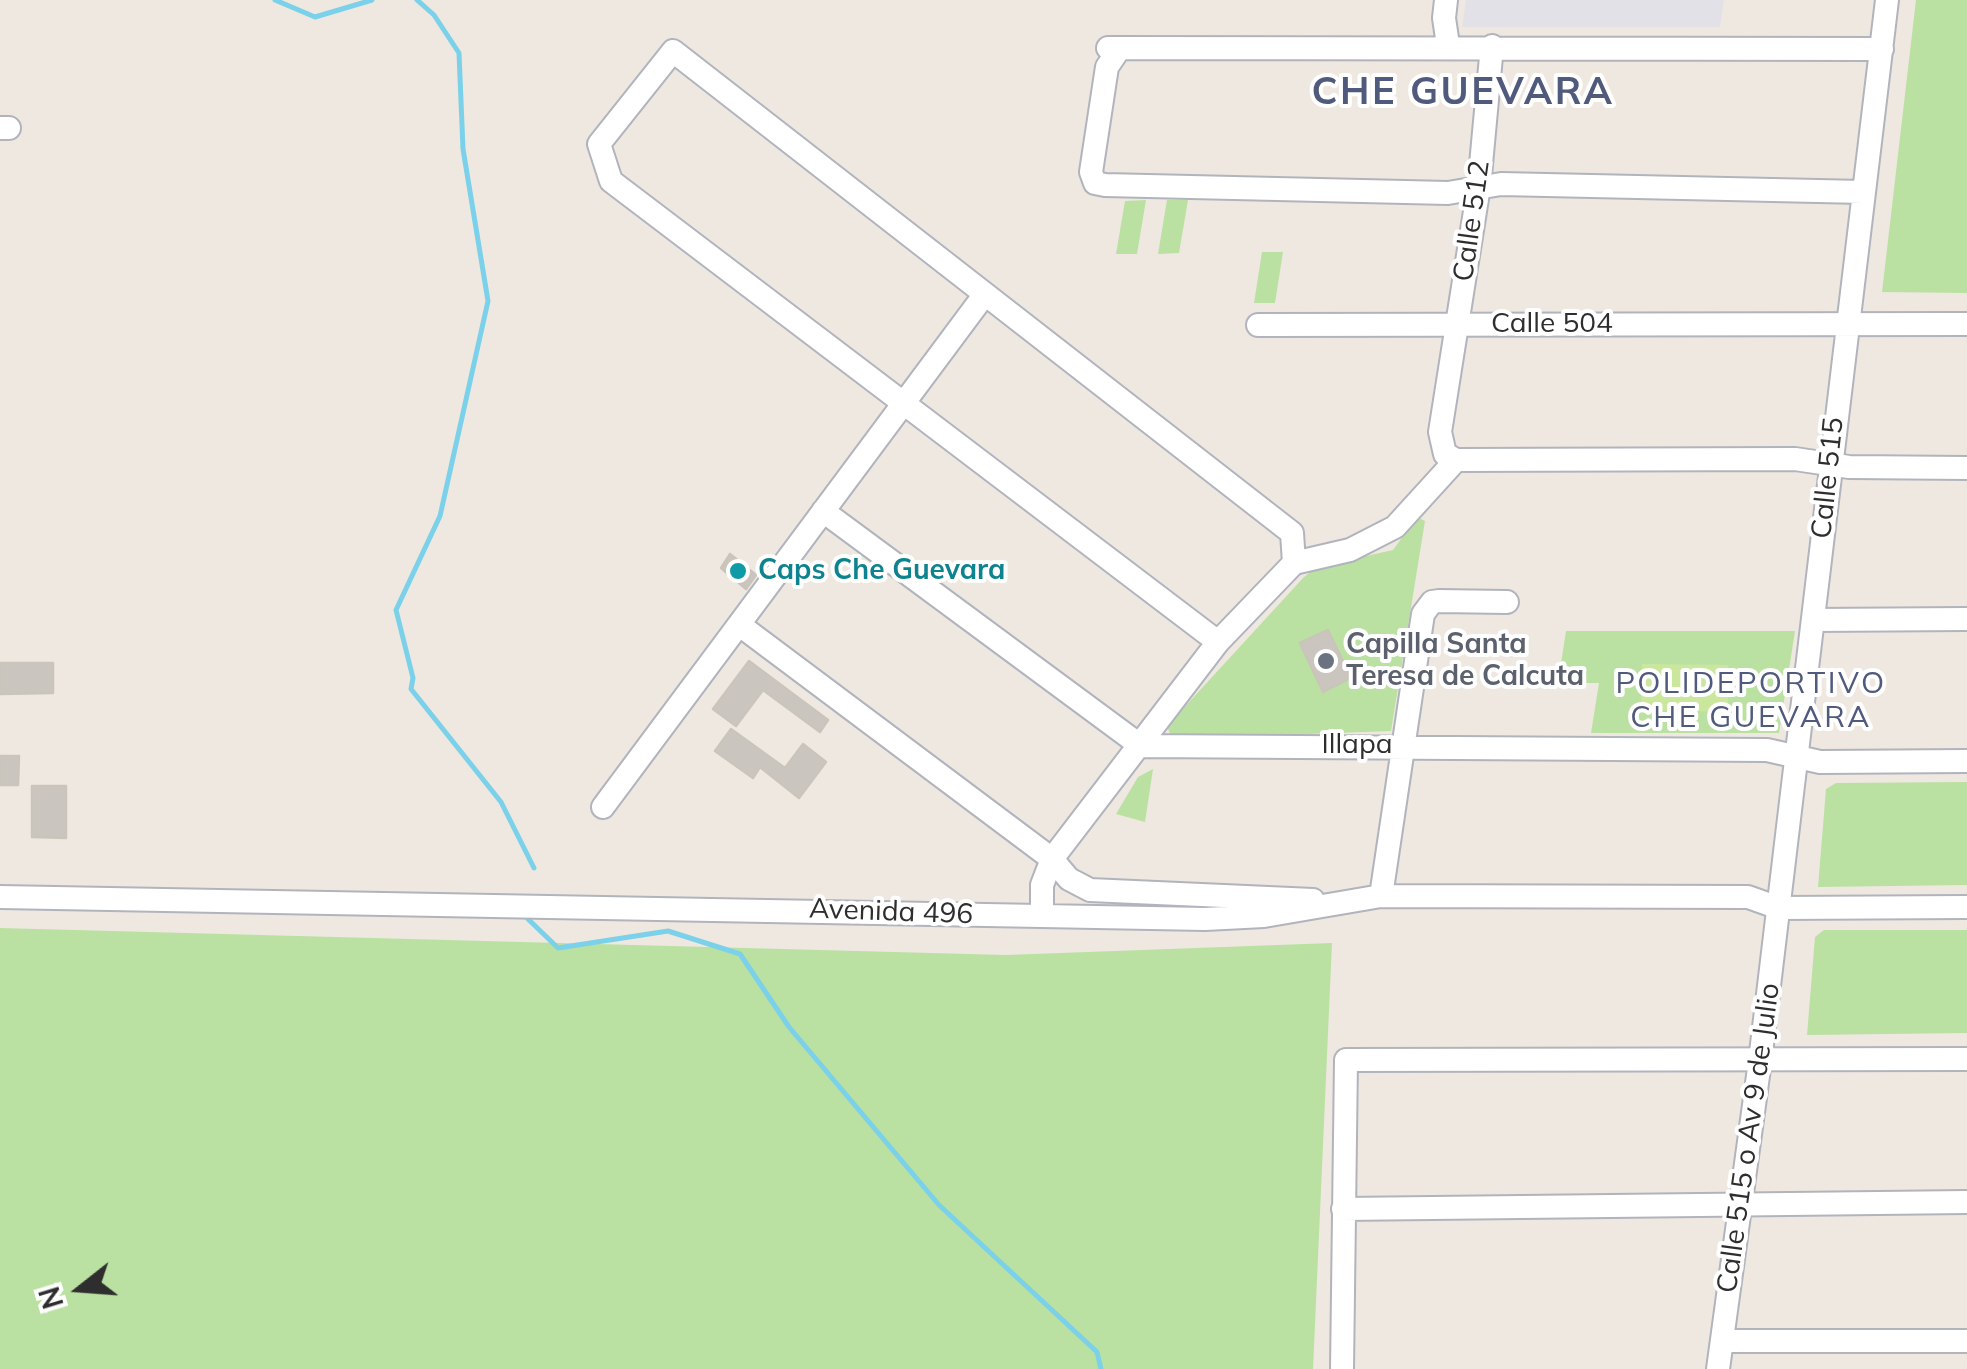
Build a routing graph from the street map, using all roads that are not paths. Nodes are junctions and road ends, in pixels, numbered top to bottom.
1 (1446, 0) edge
2 (1887, 0) edge
3 (1448, 46) junction
4 (1492, 46) junction
5 (1882, 49) junction
6 (1479, 186) junction
7 (1864, 192) junction
8 (985, 294) junction
9 (1846, 322) junction
10 (1258, 324) dead end
11 (1457, 324) junction
12 (1967, 324) edge
13 (903, 406) junction
14 (1450, 457) junction
15 (1829, 464) junction
16 (1967, 468) edge
17 (822, 512) junction
18 (1294, 563) junction
19 (1507, 602) dead end
20 (1967, 619) edge
21 (1813, 620) junction
22 (742, 626) junction
23 (1218, 642) junction
24 (1401, 745) junction
25 (1141, 746) junction
26 (1795, 758) junction
27 (1967, 762) edge
28 (603, 806) dead end
29 (1052, 859) junction
30 (1381, 896) junction
31 (0, 897) edge
32 (1341, 903) junction
33 (1779, 908) junction
34 (1967, 908) edge
35 (1042, 916) junction
36 (1967, 1059) edge
37 (1760, 1061) junction
38 (1967, 1202) edge
39 (1741, 1205) junction
40 (1343, 1210) junction
41 (1722, 1340) junction
42 (1967, 1341) edge
43 (1342, 1369) edge
44 (1718, 1369) edge

1 - 3 street
2 - 5 street, Calle 515
3 - 4 street
3 - 6 street
4 - 5 street
4 - 6 street, Calle 512
5 - 7 street, Calle 515
6 - 7 street
6 - 11 street, Calle 512
7 - 9 street, Calle 515
8 - 13 street
8 - 13 street
8 - 18 street
9 - 11 street, Calle 504
9 - 12 street, Calle 504
9 - 15 street, Calle 515
10 - 11 street, Calle 504
11 - 14 street, Calle 512
13 - 17 street
13 - 23 street
14 - 15 street
14 - 18 street
15 - 16 street
15 - 21 street, Calle 515
17 - 22 street
17 - 25 street
18 - 23 street
19 - 24 street
20 - 21 street
21 - 26 street, Calle 515
22 - 28 street
22 - 29 street
23 - 25 street
24 - 25 street, Illapa
24 - 26 street, Illapa
24 - 30 street
25 - 29 street
26 - 27 street, Illapa
26 - 33 street, Calle 515
29 - 32 street
29 - 35 street
30 - 32 street, Avenida 496
30 - 33 street, Avenida 496
31 - 35 street, Avenida 496
32 - 35 street, Avenida 496
33 - 34 street, Avenida 496
33 - 37 street, Calle 515 o Av 9 de Julio
36 - 37 street
37 - 39 street, Calle 515 o Av 9 de Julio
37 - 40 street
38 - 39 street
39 - 40 street
39 - 41 street, Calle 515 o Av 9 de Julio
40 - 43 street
41 - 42 street
41 - 44 street, Calle 515 o Av 9 de Julio

